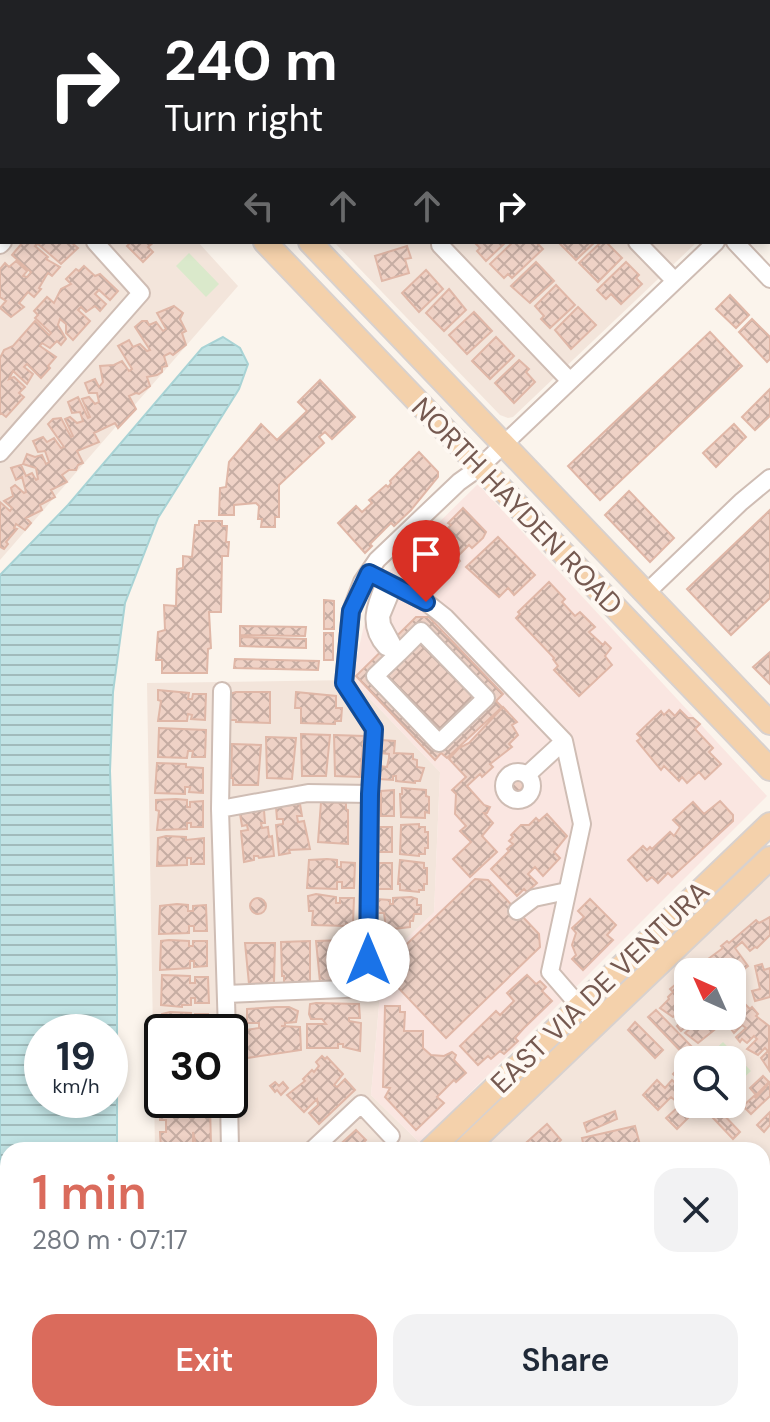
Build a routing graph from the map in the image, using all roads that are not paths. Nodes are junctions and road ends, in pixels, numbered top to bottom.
1 (97, 244) edge
2 (267, 244) edge
3 (312, 244) edge
4 (639, 244) edge
5 (714, 244) edge
6 (737, 244) edge
7 (440, 245) dead end
8 (770, 279) edge
9 (675, 281) junction
10 (570, 381) junction
11 (504, 444) junction
12 (0, 453) edge
13 (480, 467) junction
14 (770, 478) edge
15 (369, 573) junction
16 (389, 585) junction
17 (645, 594) junction
18 (397, 651) junction
19 (222, 691) dead end
20 (770, 723) edge
21 (564, 741) junction
22 (770, 769) edge
23 (527, 775) dead end
24 (370, 794) junction
25 (220, 809) junction
26 (770, 824) edge
27 (770, 858) edge
28 (567, 891) junction
29 (517, 911) dead end
30 (226, 994) junction
31 (579, 1007) junction
32 (227, 1014) edge
33 (595, 1024) junction
34 (229, 1118) edge
35 (391, 1136) dead end
36 (230, 1142) edge
37 (321, 1142) edge
38 (438, 1142) edge
39 (472, 1142) edge

1 - 12 street
2 - 13 main road, NORTH HAYDEN ROAD
3 - 11 main road, NORTH HAYDEN ROAD
4 - 9 street
5 - 9 street
6 - 8 street
7 - 10 street
9 - 10 street
10 - 11 street
11 - 13 street
11 - 17 main road, NORTH HAYDEN ROAD
13 - 15 street
13 - 22 main road, NORTH HAYDEN ROAD
14 - 17 street
15 - 16 street
15 - 24 street
16 - 18 street
16 - 21 street
17 - 20 main road, NORTH HAYDEN ROAD
18 - 18 street
19 - 25 street
21 - 23 street
21 - 28 street
24 - 25 street
24 - 30 street
25 - 30 street
26 - 31 main road, EAST VIA DE VENTURA
27 - 33 main road, EAST VIA DE VENTURA
28 - 29 street
28 - 31 street
30 - 32 street
31 - 33 street
31 - 38 main road, EAST VIA DE VENTURA
33 - 39 main road, EAST VIA DE VENTURA
34 - 36 street
35 - 37 street

